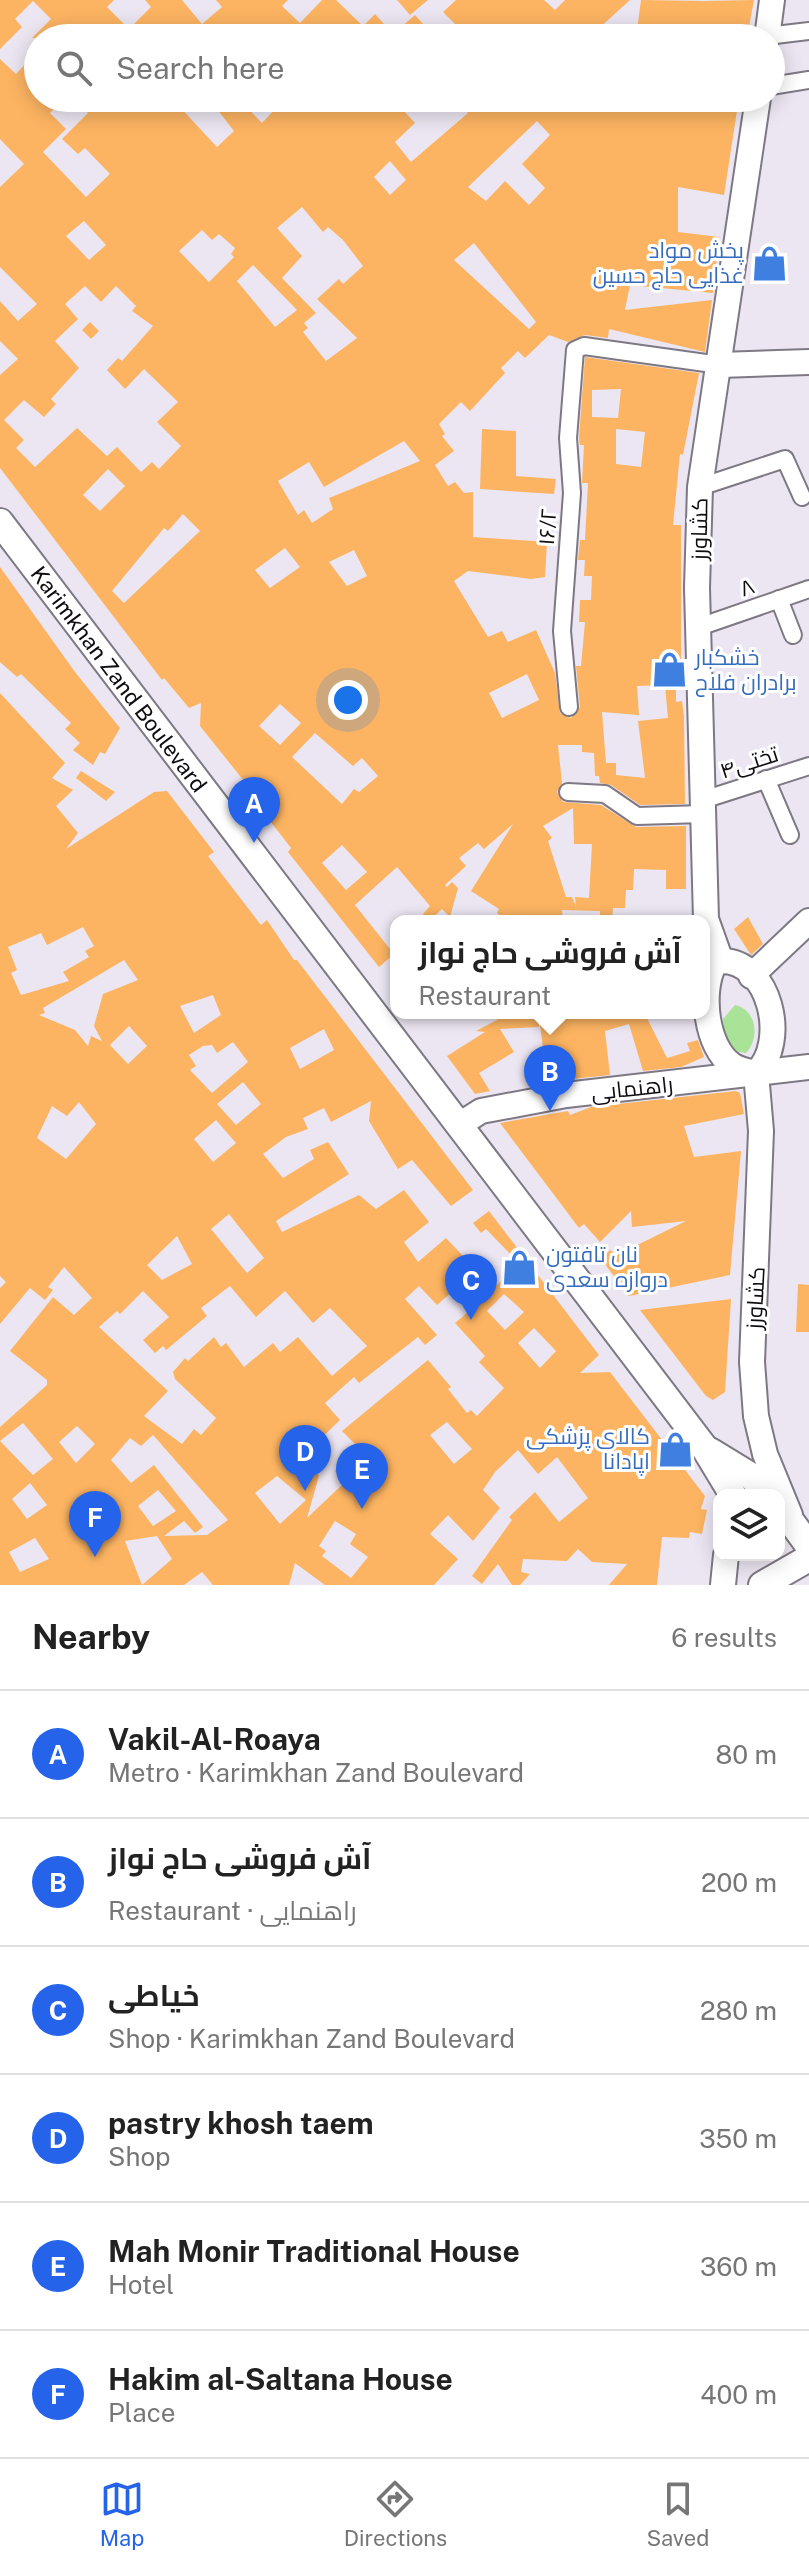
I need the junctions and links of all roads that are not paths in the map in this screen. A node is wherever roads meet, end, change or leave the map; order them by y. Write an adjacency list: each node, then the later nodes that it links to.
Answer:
1 (772, 0): 2 (street)
2 (769, 24)
3 (809, 31): 4 (street)
4 (785, 34)
5 (809, 80): 6 (street)
6 (785, 84)
7 (756, 112): 8 (street, کشاورز)
8 (720, 365): 9 (street); 10 (street, کشاورز); 17 (street, ۱۶/۲)
9 (807, 367)
10 (700, 487): 11 (street); 15 (street, کشاورز)
11 (802, 497)
12 (0, 522): 32 (main road, Karimkhan Zand Boulevard)
13 (809, 589): 14 (street, ۸)
14 (779, 599): 15 (street, ۸); 16 (street)
15 (699, 627): 21 (street, کشاورز)
16 (793, 635)
17 (569, 707)
18 (809, 766): 19 (street, تختی۴)
19 (766, 779): 21 (street, تختی۴); 22 (street)
20 (568, 792): 21 (street, تختی۴)
21 (703, 807): 23 (street, کشاورز)
22 (790, 835)
23 (706, 915)
24 (809, 921): 27 (street)
25 (710, 930): 26 (street, کشاورز)
26 (721, 961): 27 (street); 28 (street)
27 (751, 976): 31 (street)
28 (710, 978)
29 (710, 1019): 31 (street)
30 (809, 1067): 31 (street, راهنمایی)
31 (756, 1073): 32 (street, راهنمایی); 36 (street, کشاورز)
32 (459, 1125): 33 (main road, Karimkhan Zand Boulevard)
33 (704, 1447): 34 (main road, Karimkhan Zand Boulevard); 35 (main road, Karimkhan Zand Boulevard)
34 (728, 1489)
35 (763, 1489)
36 (777, 1489)
37 (785, 1511): 38 (main road)
38 (809, 1546)
39 (809, 1558): 41 (main road)
40 (725, 1561): 42 (street)
41 (776, 1575)
42 (723, 1585)

